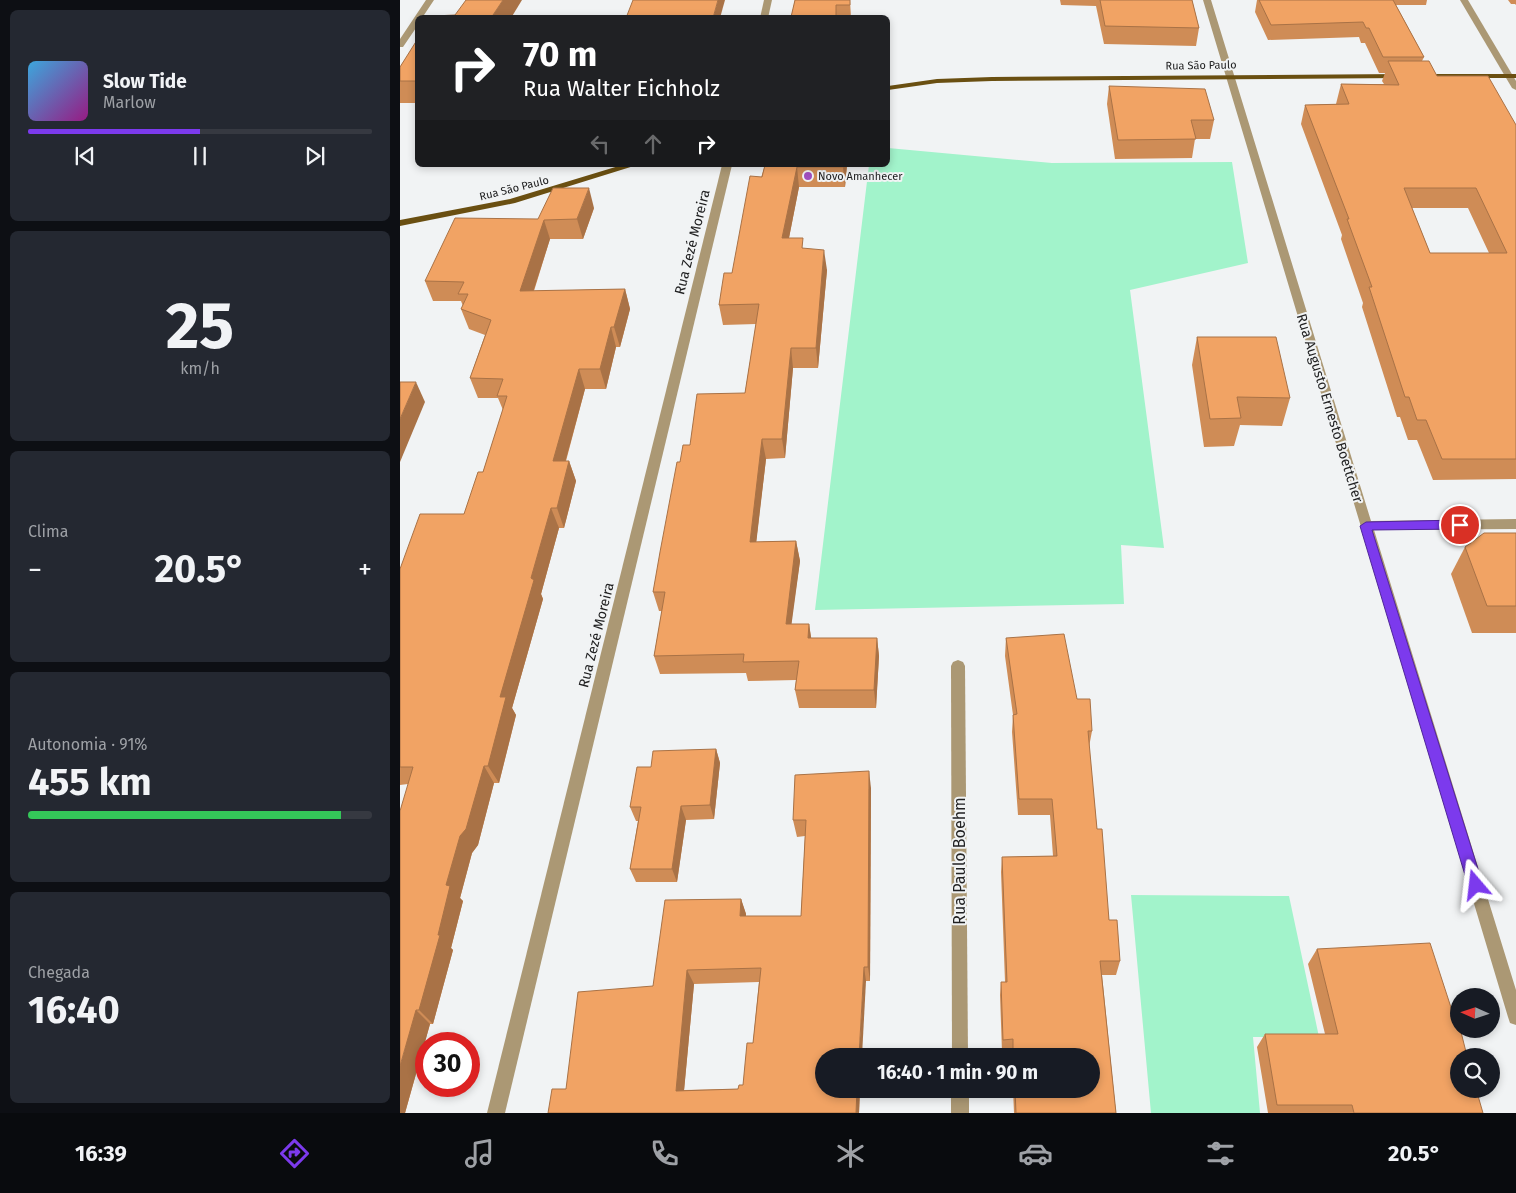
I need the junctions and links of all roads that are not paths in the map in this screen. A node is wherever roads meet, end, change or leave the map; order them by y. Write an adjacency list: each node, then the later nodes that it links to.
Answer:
1 (430, 0): 5 (street)
2 (768, 0): 6 (street)
3 (1207, 0): 9 (street, Rua Augusto Ernesto Boettcher)
4 (1464, 0): 10 (street)
5 (420, 15)
6 (765, 15)
7 (415, 22): 8 (street)
8 (400, 45)
9 (1228, 76): 10 (main road, Rua São Paulo); 11 (main road, Rua São Paulo); 17 (street, Rua Augusto Ernesto Boettcher)
10 (1512, 76): 12 (street)
11 (890, 88)
12 (1516, 88)
13 (625, 167): 15 (main road, Rua São Paulo)
14 (727, 167): 22 (street, Rua Zezé Moreira)
15 (400, 223)
16 (1516, 524): 17 (street)
17 (1366, 526): 19 (street, Rua Augusto Ernesto Boettcher)
18 (958, 666): 20 (street, Rua Paulo Boehm)
19 (1516, 1017)
20 (960, 1048)
21 (960, 1098): 23 (street)
22 (496, 1113)
23 (960, 1113)

